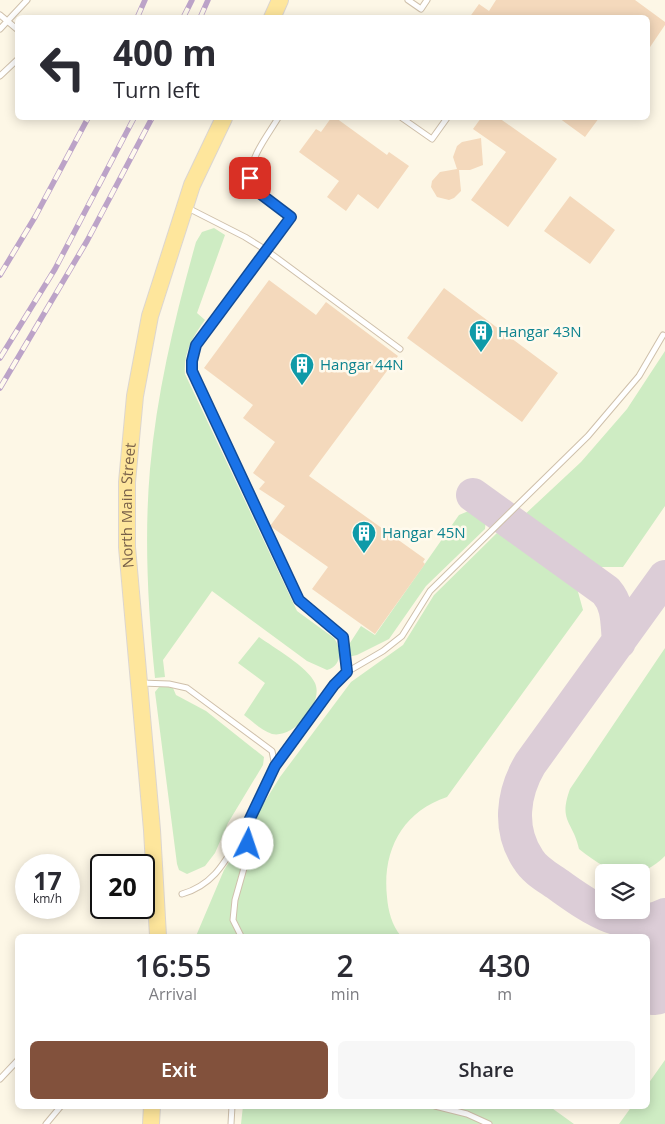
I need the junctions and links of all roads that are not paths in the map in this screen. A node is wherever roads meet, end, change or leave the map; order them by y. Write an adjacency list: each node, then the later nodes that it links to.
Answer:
1 (27, 0): 7 (lane)
2 (280, 0): 6 (main road)
3 (408, 0): 4 (lane)
4 (427, 0)
5 (0, 15): 7 (lane)
6 (273, 15)
7 (7, 20): 8 (lane); 9 (lane)
8 (15, 27)
9 (0, 29)
10 (15, 62): 11 (lane)
11 (0, 76)
12 (223, 120): 16 (main road, North Main Street)
13 (277, 120): 17 (lane)
14 (405, 120): 15 (lane)
15 (446, 120)
16 (184, 206): 17 (lane); 21 (main road, North Main Street)
17 (266, 250): 19 (lane); 20 (lane)
18 (663, 335): 20 (lane)
19 (400, 349)
20 (347, 672): 22 (lane)
21 (138, 683): 22 (lane); 25 (main road, North Main Street)
22 (275, 766): 23 (lane)
23 (246, 827): 24 (lane); 26 (lane)
24 (182, 894)
25 (158, 934)
26 (239, 934)
27 (15, 1063): 28 (lane)
28 (0, 1079)
29 (58, 1109): 33 (lane)
30 (152, 1109): 34 (main road)
31 (232, 1109): 35 (lane)
32 (447, 1109): 36 (lane)
33 (46, 1124)
34 (151, 1124)
35 (231, 1124)
36 (488, 1124)

